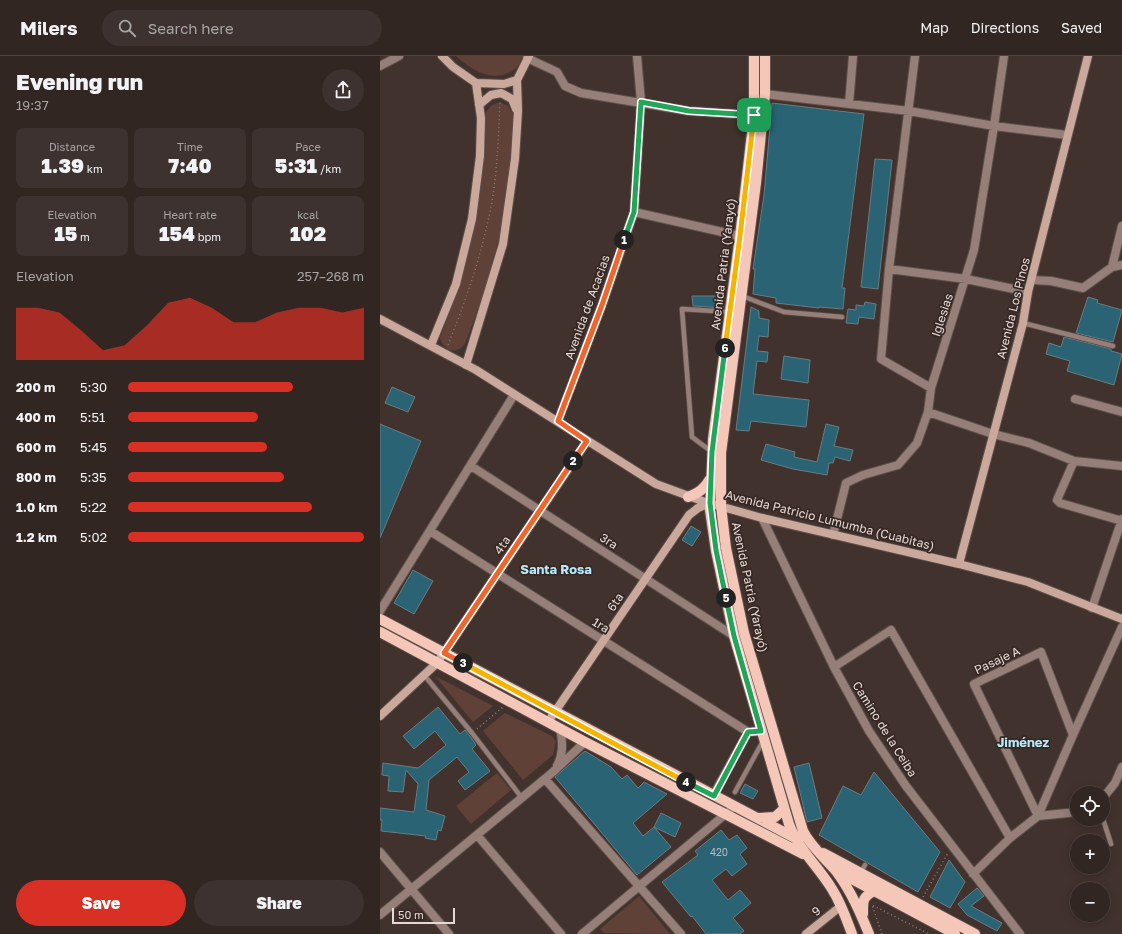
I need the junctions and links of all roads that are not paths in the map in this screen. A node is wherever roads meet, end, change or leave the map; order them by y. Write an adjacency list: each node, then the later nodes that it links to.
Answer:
1 (399, 56): 11 (street)
2 (442, 56): 13 (street)
3 (636, 56): 15 (street, Avenida de Acacias)
4 (754, 56): 20 (main road, Avenida Patria (Yarayó))
5 (765, 56): 14 (main road, Avenida Patria (Yarayó))
6 (853, 56): 16 (street)
7 (915, 56): 19 (street)
8 (1004, 56): 21 (street, Iglesias)
9 (1088, 56): 22 (street, Avenida Los Pinos)
10 (528, 57): 12 (street); 15 (street)
11 (380, 66)
12 (517, 80): 13 (street); 18 (street)
13 (476, 83): 17 (street)
14 (765, 94): 16 (street); 23 (main road, Avenida Patria (Yarayó))
15 (641, 102): 20 (street); 24 (street, Avenida de Acacias)
16 (849, 104): 19 (street)
17 (479, 105): 18 (street); 38 (street)
18 (518, 111): 40 (street)
19 (909, 111): 21 (street); 29 (street)
20 (754, 115): 23 (main road, Avenida Patria (Yarayó))
21 (994, 126): 22 (street); 30 (street, Iglesias)
22 (1067, 135): 31 (street, Avenida Los Pinos)
23 (751, 182): 26 (main road, Avenida Patria (Yarayó)); 33 (main road, Avenida Patria (Yarayó))
24 (634, 212): 26 (street); 46 (street, Avenida de Acacias)
25 (1122, 226): 28 (street)
26 (740, 236): 33 (main road, Avenida Patria (Yarayó))
27 (1122, 265): 28 (street)
28 (1112, 267): 31 (street)
29 (889, 269): 30 (street); 41 (street)
30 (966, 279): 32 (street); 41 (street, Iglesias)
31 (1032, 280): 32 (street, Avenida Los Pinos)
32 (1028, 292): 37 (street, Avenida Los Pinos)
33 (737, 294): 34 (main road, Avenida Patria (Yarayó)); 35 (lane); 49 (main road, Avenida Patria (Yarayó))
34 (730, 312): 49 (main road, Avenida Patria (Yarayó)); 49 (lane)
35 (842, 317)
36 (380, 319): 38 (street, Avenida Patricio Lumumba (Cuabitas))
37 (1023, 323): 39 (lane); 47 (street, Avenida Los Pinos)
38 (430, 345): 40 (street, Avenida Patricio Lumumba (Cuabitas))
39 (1113, 346)
40 (466, 365): 42 (street, Avenida Patricio Lumumba (Cuabitas))
41 (931, 388): 44 (street, Iglesias)
42 (514, 395): 46 (street, Avenida Patricio Lumumba (Cuabitas)); 51 (street)
43 (1075, 399): 45 (street)
44 (928, 412): 47 (street); 61 (street, Iglesias)
45 (1122, 412)
46 (558, 421): 48 (street, Avenida Patricio Lumumba (Cuabitas))
47 (993, 434): 50 (street); 62 (street, Avenida Los Pinos)
48 (587, 441): 54 (street, Avenida Patricio Lumumba (Cuabitas)); 57 (street, 4ta)
49 (717, 452): 53 (main road, Avenida Patria (Yarayó)); 56 (main road, Avenida Patria (Yarayó))
50 (1074, 461): 52 (street); 59 (street)
51 (470, 466): 57 (street, 3ra); 60 (street)
52 (1122, 466)
53 (712, 475): 54 (main road); 55 (main road, Avenida Patria (Yarayó))
54 (688, 497): 55 (street, Avenida Patricio Lumumba (Cuabitas))
55 (710, 503): 56 (street, Avenida Patricio Lumumba (Cuabitas)); 64 (street, 6ta); 71 (main road, Avenida Patria (Yarayó))
56 (721, 506): 58 (street, Avenida Patricio Lumumba (Cuabitas)); 103 (main road, Avenida Patria (Yarayó))
57 (540, 510): 63 (street, 4ta); 64 (street, 3ra)
58 (762, 518): 61 (street, Avenida Patricio Lumumba (Cuabitas)); 75 (street, Camino de la Ceiba)
59 (1122, 520): 65 (street)
60 (430, 530): 63 (street, 1ra); 66 (street)
61 (833, 535): 62 (street, Avenida Patricio Lumumba (Cuabitas))
62 (959, 564): 65 (street, Avenida Patricio Lumumba (Cuabitas))
63 (498, 573): 72 (street, 1ra); 73 (street, 4ta)
64 (646, 579): 71 (street, 3ra); 72 (street, 6ta)
65 (1092, 608): 68 (street, Avenida Patricio Lumumba (Cuabitas))
66 (380, 611)
67 (380, 619): 73 (main road)
68 (1122, 619)
69 (1122, 627): 83 (street)
70 (380, 632): 74 (main road)
71 (734, 636): 82 (main road, Avenida Patria (Yarayó))
72 (603, 641): 77 (street, 6ta); 81 (street, 1ra)
73 (444, 653): 74 (street, 4ta); 77 (main road)
74 (437, 663): 76 (street); 79 (main road)
75 (834, 667): 101 (street); 107 (street, Camino de la Ceiba)
76 (424, 675): 78 (street); 91 (lane)
77 (554, 712): 79 (street, 6ta); 90 (main road)
78 (380, 716)
79 (548, 722): 80 (main road)
80 (560, 728): 84 (main road); 86 (street)
81 (748, 732): 82 (street); 90 (street)
82 (763, 735): 89 (lane); 93 (main road, Avenida Patria (Yarayó))
83 (1073, 735): 96 (street); 96 (street, Pasaje A)
84 (585, 742): 86 (street); 95 (main road)
85 (1122, 767): 88 (street)
86 (553, 772): 87 (street)
87 (545, 779): 91 (street); 108 (street)
88 (1110, 789)
89 (735, 792)
90 (714, 796): 92 (main road)
91 (522, 798): 99 (street)
92 (734, 806): 95 (street); 97 (main road)
93 (784, 809): 97 (main road); 100 (main road, Avenida Patria (Yarayó))
94 (1070, 813): 96 (street)
95 (726, 814): 105 (main road); 108 (street)
96 (1038, 816): 101 (street)
97 (755, 818): 100 (main road)
98 (1105, 826): 102 (lane)
99 (477, 835): 109 (street); 116 (street)
100 (794, 838): 103 (main road); 105 (main road)
101 (1010, 838): 107 (street)
102 (1111, 844)
103 (817, 850): 106 (main road, Avenida Patria (Yarayó)); 122 (main road)
104 (380, 852): 109 (street)
105 (808, 857): 106 (main road); 111 (main road)
106 (835, 870): 110 (main road); 113 (main road)
107 (973, 874): 123 (street, Camino de la Ceiba)
108 (639, 886): 114 (street); 117 (street)
109 (411, 889): 112 (street); 115 (street)
110 (874, 891): 113 (main road); 121 (main road)
111 (841, 906): 118 (street, 9); 119 (main road)
112 (380, 915)
113 (863, 918): 120 (main road)
114 (587, 933)
115 (449, 934)
116 (561, 934)
117 (681, 934)
118 (806, 934)
119 (852, 934)
120 (869, 934)
121 (955, 934)
122 (975, 934)
123 (1020, 934)

